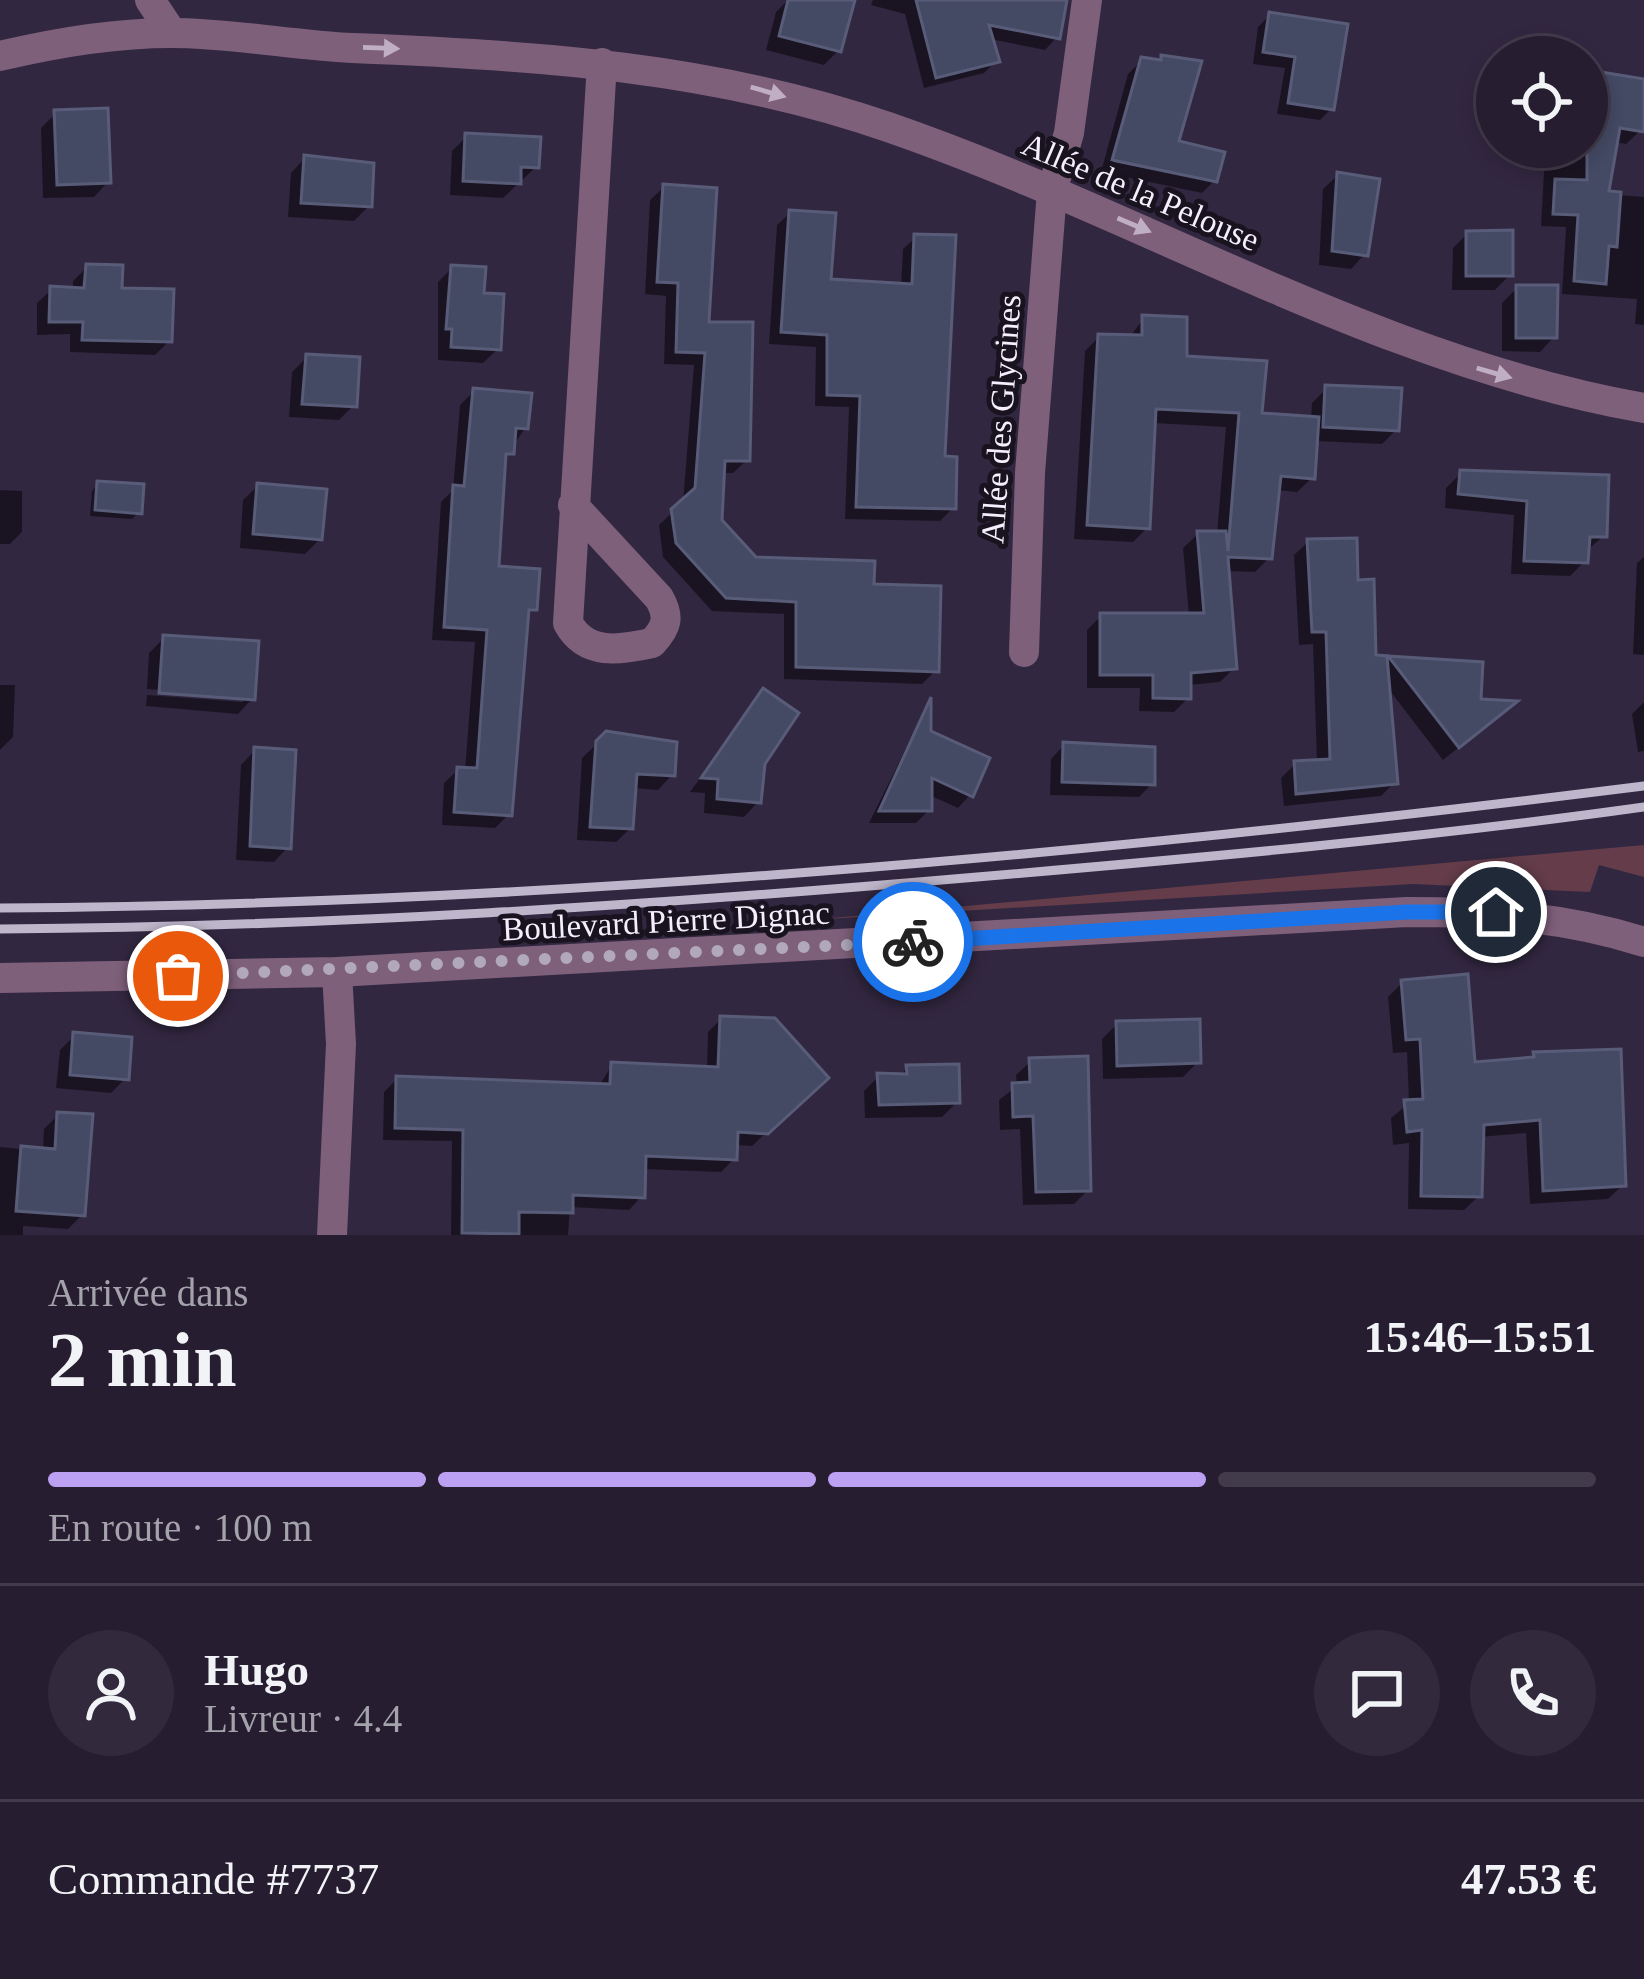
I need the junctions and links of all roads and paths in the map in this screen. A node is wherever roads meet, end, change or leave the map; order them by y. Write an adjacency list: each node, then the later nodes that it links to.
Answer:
1 (150, 0): 3 (street)
2 (1087, 0): 6 (street, Allée des Glycines)
3 (172, 33): 4 (street, Allée de la Pelouse); 5 (street, Allée de la Pelouse, one-way to 5)
4 (0, 56)
5 (602, 63): 6 (street, Allée de la Pelouse, one-way to 6); 8 (street)
6 (1052, 191): 7 (street, Allée de la Pelouse, one-way to 7); 9 (street, Allée des Glycines)
7 (1644, 408)
8 (573, 505): 8 (street)
9 (1024, 652)
10 (1644, 942): 11 (street, Boulevard Pierre Dignac)
11 (337, 972): 12 (street, Boulevard Pierre Dignac); 13 (street)
12 (0, 978)
13 (332, 1235)

